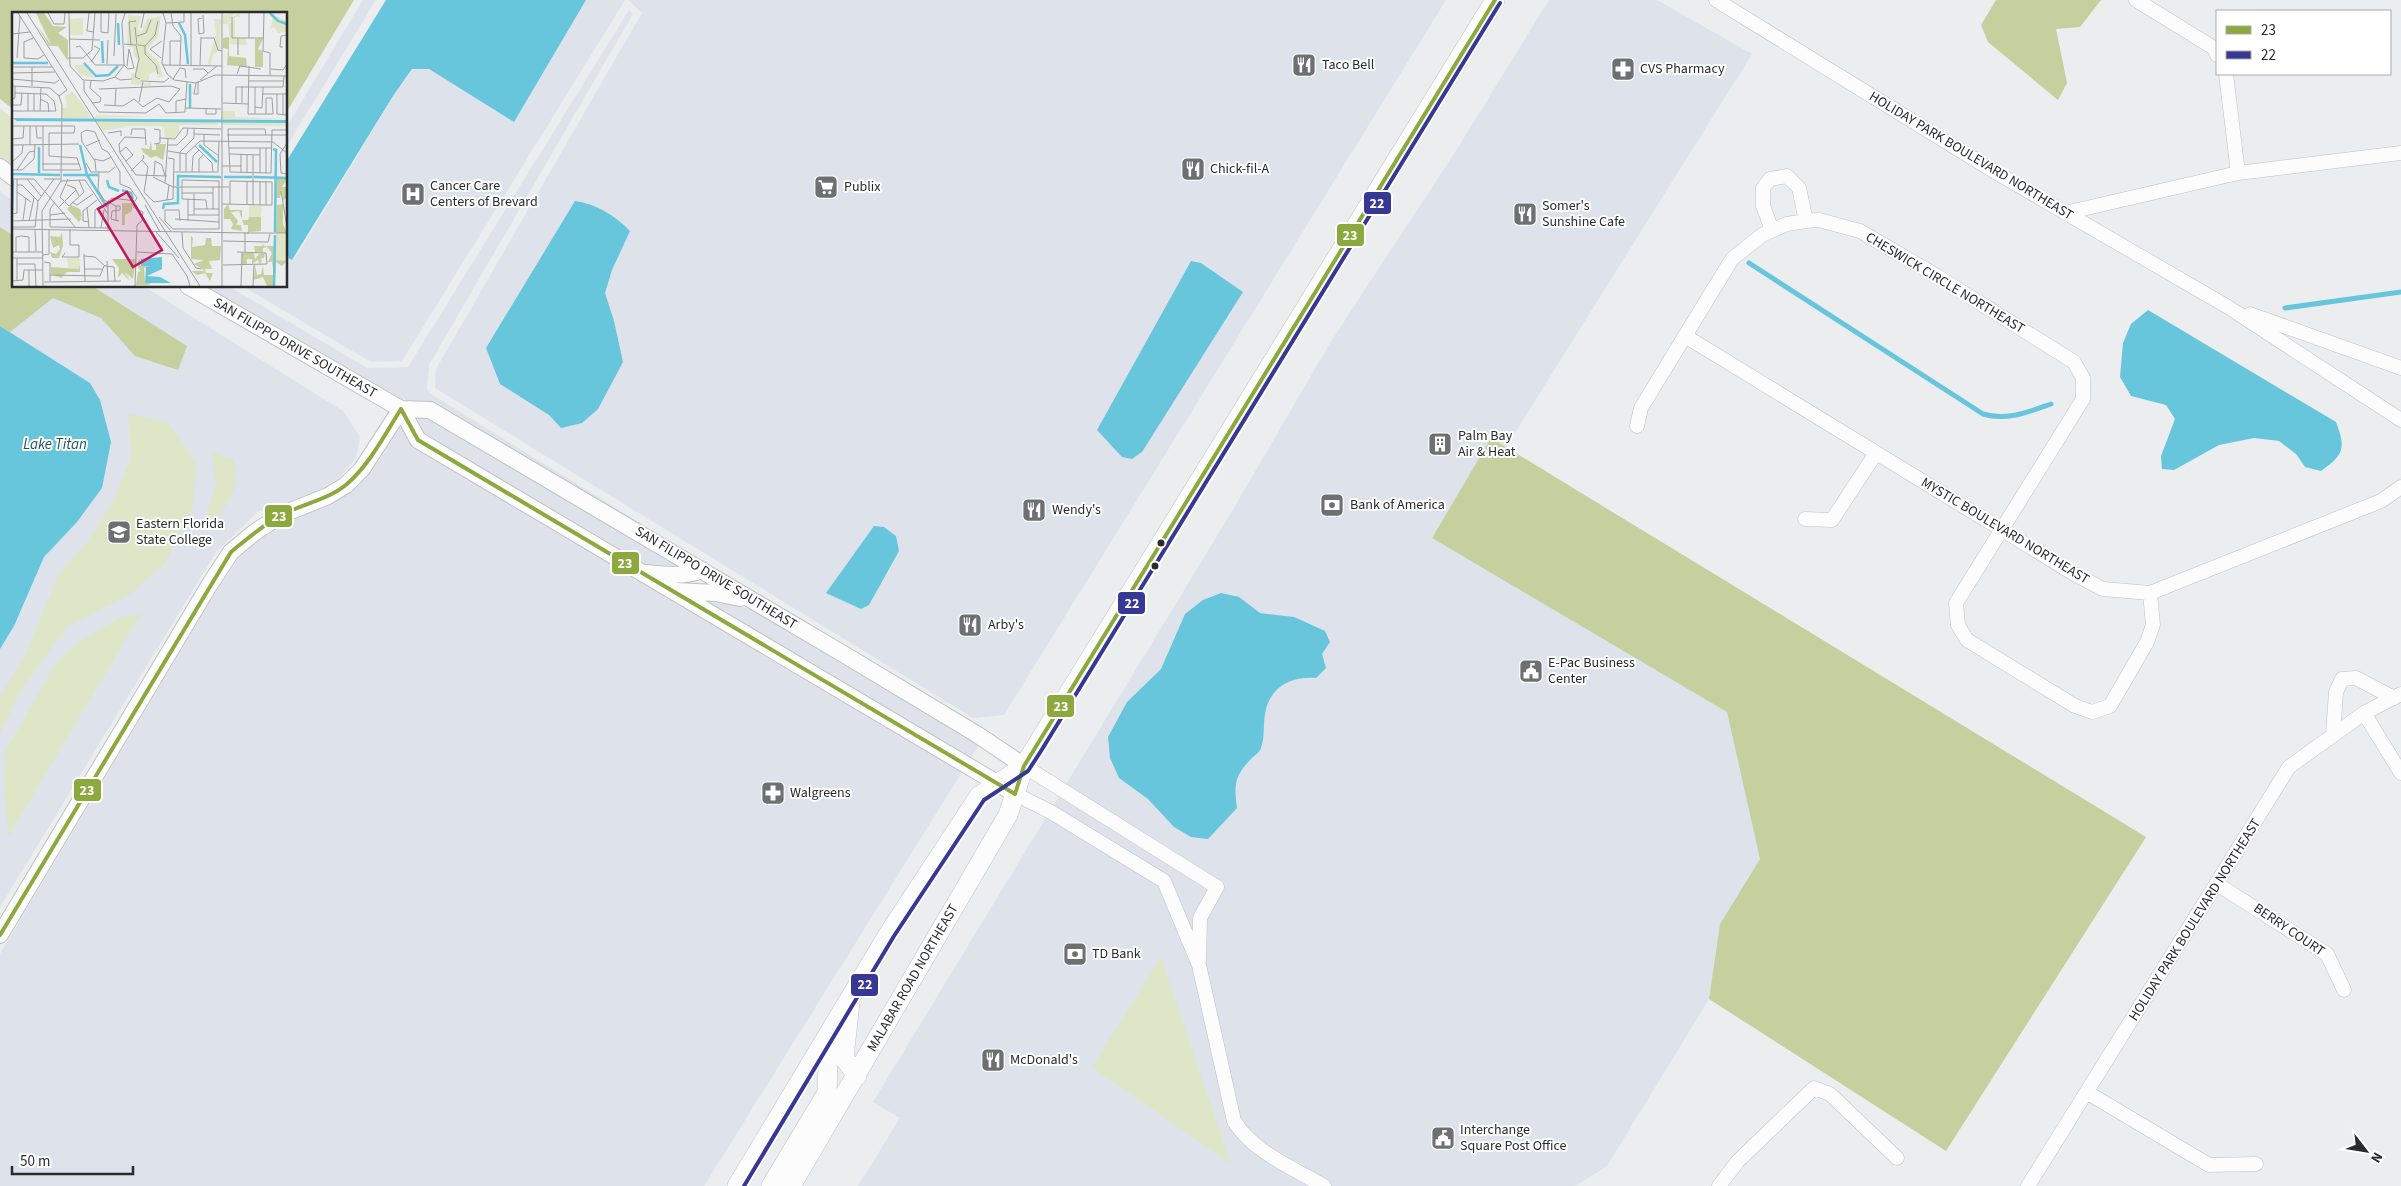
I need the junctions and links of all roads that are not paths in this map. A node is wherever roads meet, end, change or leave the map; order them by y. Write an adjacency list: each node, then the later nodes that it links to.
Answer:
1 (1494, 0): 32 (main road)
2 (1716, 0): 10 (street, HOLIDAY PARK BOULEVARD NORTHEAST)
3 (2136, 0): 4 (street)
4 (2216, 53)
5 (2226, 75): 8 (street)
6 (2401, 153): 8 (street)
7 (0, 167): 9 (street)
8 (2238, 173): 10 (street)
9 (12, 176)
10 (2065, 213): 14 (street, HOLIDAY PARK BOULEVARD NORTHEAST)
11 (1806, 221): 12 (street, CHESWICK CIRCLE NORTHEAST); 12 (street); 23 (street, CHESWICK CIRCLE NORTHEAST)
12 (1772, 230): 15 (street, CHESWICK CIRCLE NORTHEAST)
13 (191, 288): 17 (street, SAN FILIPPO DRIVE SOUTHEAST)
14 (2228, 307): 16 (street, HOLIDAY PARK BOULEVARD NORTHEAST); 18 (street, HOLIDAY PARK BOULEVARD NORTHEAST)
15 (1685, 336): 19 (street, CHESWICK CIRCLE NORTHEAST); 20 (street, MYSTIC BOULEVARD NORTHEAST)
16 (2401, 368)
17 (401, 409): 24 (street, SAN FILIPPO DRIVE SOUTHEAST); 25 (street); 37 (street)
18 (2401, 420)
19 (1637, 426)
20 (1876, 453): 22 (street); 23 (street, MYSTIC BOULEVARD NORTHEAST)
21 (2401, 487): 27 (street, MYSTIC BOULEVARD NORTHEAST)
22 (1805, 519)
23 (2001, 529): 27 (street, MYSTIC BOULEVARD NORTHEAST); 27 (street, CHESWICK CIRCLE NORTHEAST)
24 (702, 570): 25 (street); 28 (street, SAN FILIPPO DRIVE SOUTHEAST)
25 (642, 573): 26 (street)
26 (674, 591): 28 (street); 34 (street)
27 (2150, 593)
28 (754, 601): 32 (street, SAN FILIPPO DRIVE SOUTHEAST)
29 (2397, 696): 30 (street, HOLIDAY PARK BOULEVARD NORTHEAST); 31 (street)
30 (2364, 713): 31 (street, HOLIDAY PARK BOULEVARD NORTHEAST); 33 (street)
31 (2333, 735): 36 (street, HOLIDAY PARK BOULEVARD NORTHEAST)
32 (1024, 766): 34 (main road); 35 (main road, MALABAR ROAD NORTHEAST); 38 (street)
33 (2401, 773)
34 (997, 782): 35 (street); 40 (main road)
35 (1015, 794): 38 (street); 42 (main road, MALABAR ROAD NORTHEAST)
36 (2217, 884): 39 (street, BERRY COURT); 43 (street, HOLIDAY PARK BOULEVARD NORTHEAST)
37 (0, 936)
38 (1199, 966): 49 (street)
39 (2344, 990)
40 (851, 996): 41 (main road); 42 (main road)
41 (829, 1032): 46 (main road); 47 (main road)
42 (857, 1076): 48 (main road, MALABAR ROAD NORTHEAST)
43 (2088, 1093): 45 (street); 51 (street, HOLIDAY PARK BOULEVARD NORTHEAST)
44 (1898, 1158): 50 (street)
45 (2256, 1164)
46 (737, 1186)
47 (771, 1186)
48 (791, 1186)
49 (1324, 1186)
50 (1719, 1186)
51 (2028, 1186)

